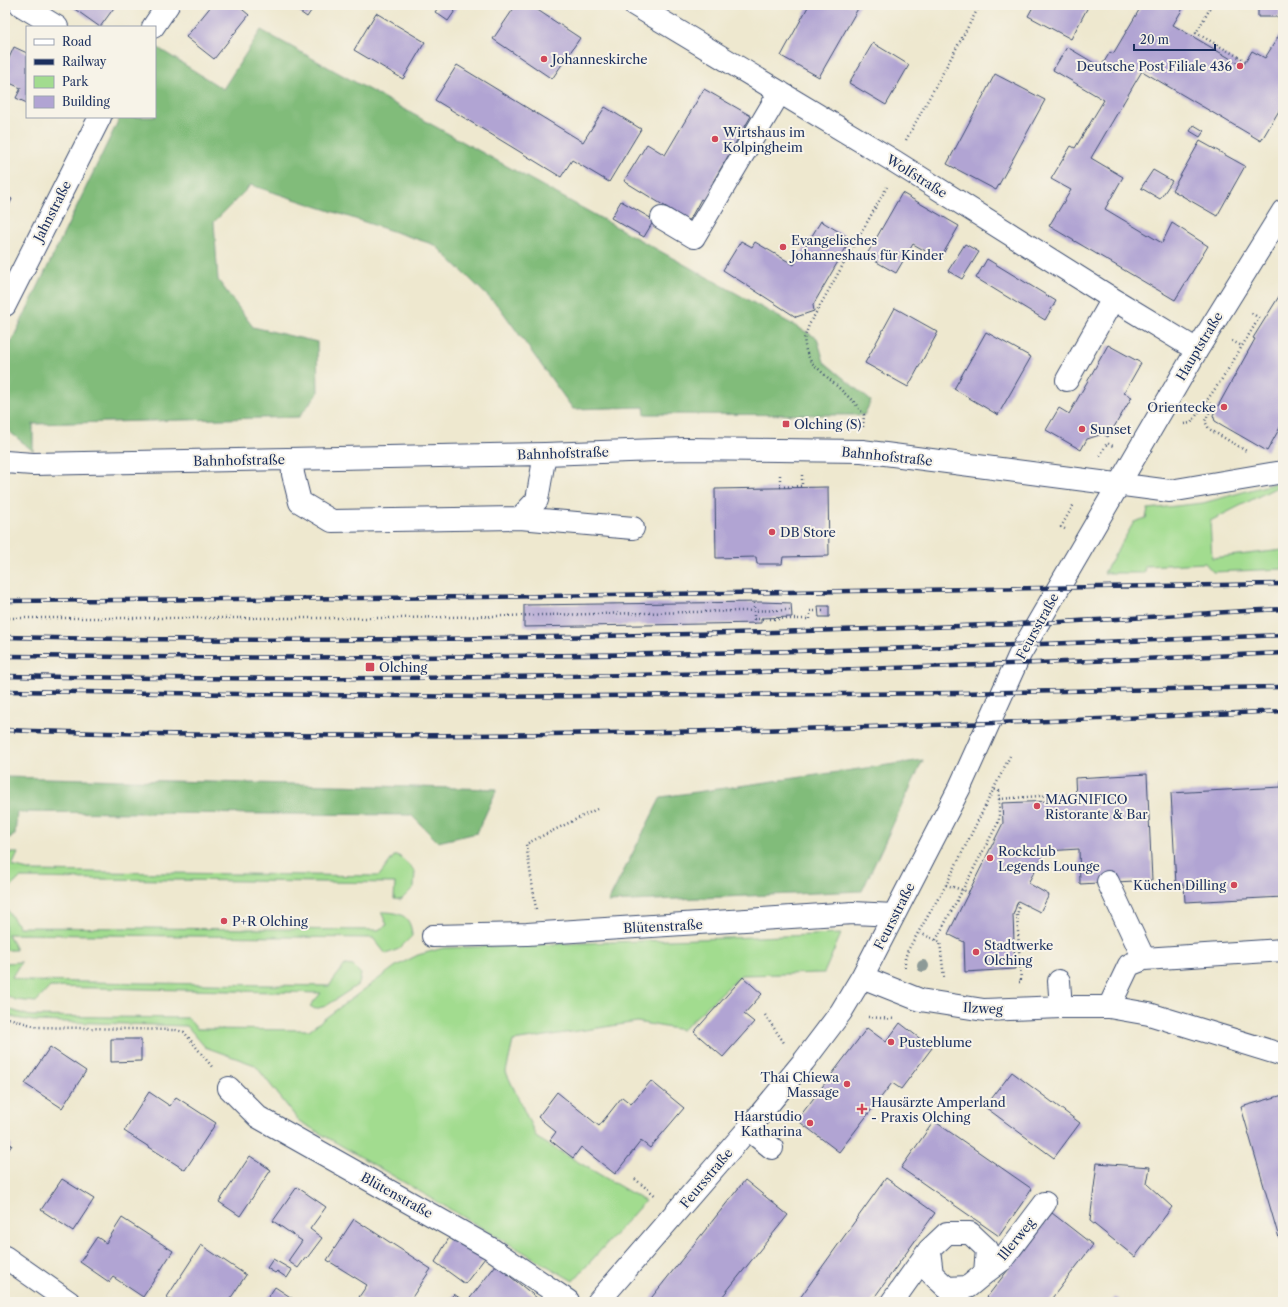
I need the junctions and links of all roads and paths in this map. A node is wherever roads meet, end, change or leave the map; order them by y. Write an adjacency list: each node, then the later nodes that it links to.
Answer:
1 (21, 5): 6 (street)
2 (168, 5): 7 (street)
3 (636, 5): 9 (street, Wolfstraße)
4 (980, 5): 11 (path)
5 (1212, 5): 8 (path)
6 (55, 26)
7 (154, 26)
8 (1246, 61)
9 (780, 92): 11 (street, Wolfstraße); 13 (street)
10 (99, 118): 15 (street, Jahnstraße)
11 (894, 161): 14 (street, Wolfstraße); 23 (path)
12 (1283, 211): 19 (street, Hauptstraße)
13 (662, 218)
14 (1113, 299): 19 (street, Wolfstraße); 20 (street)
15 (5, 305)
16 (1251, 313): 18 (path)
17 (1234, 342): 18 (path)
18 (1242, 346): 21 (path)
19 (1197, 350): 30 (street, Hauptstraße)
20 (1067, 380)
21 (1206, 402): 22 (path); 27 (path)
22 (1191, 423)
23 (862, 451): 24 (street, Bahnhofstraße); 30 (street, Bahnhofstraße)
24 (545, 454): 25 (street, Bahnhofstraße); 31 (street)
25 (292, 459): 26 (street, Bahnhofstraße); 31 (street)
26 (5, 462)
27 (1280, 466): 30 (street, Bahnhofstraße)
28 (780, 480): 29 (path)
29 (802, 482)
30 (1119, 484): 49 (street, Feursstraße)
31 (520, 518): 32 (street)
32 (633, 528)
33 (754, 602): 35 (path)
34 (791, 610): 35 (path)
35 (754, 611): 37 (path); 38 (path)
36 (824, 611): 38 (path)
37 (5, 618)
38 (754, 620): 39 (path)
39 (754, 625)
40 (1010, 756): 41 (path)
41 (993, 789): 43 (path); 46 (path)
42 (1068, 794): 43 (path)
43 (999, 799): 53 (path)
44 (597, 809): 51 (path)
45 (1115, 882): 55 (street)
46 (946, 885): 47 (path, bridge); 50 (path)
47 (969, 892)
48 (1016, 905): 59 (path)
49 (894, 916): 51 (street, Blütenstraße); 57 (street, Feursstraße)
50 (920, 933): 53 (path); 56 (path)
51 (528, 934): 52 (street, Blütenstraße)
52 (433, 936)
53 (936, 940): 60 (path)
54 (1283, 950): 55 (street)
55 (1144, 959): 62 (street)
56 (908, 973)
57 (862, 977): 61 (street, Ilzweg); 66 (street, Feursstraße)
58 (1059, 981): 61 (street)
59 (1014, 982)
60 (944, 985)
61 (1061, 1007): 62 (street, Ilzweg)
62 (1109, 1007): 65 (street, Ilzweg)
63 (765, 1015): 66 (path)
64 (5, 1017): 67 (path)
65 (1283, 1056)
66 (804, 1061): 68 (street, Feursstraße)
67 (229, 1088): 74 (street, Blütenstraße)
68 (748, 1129): 69 (street); 76 (street, Feursstraße)
69 (772, 1148)
70 (1045, 1203): 73 (street, Illerweg)
71 (929, 1250): 73 (street, Illerweg); 73 (street, Illerweg); 77 (street, Illerweg)
72 (5, 1257): 75 (street)
73 (985, 1272)
74 (568, 1301)
75 (69, 1302)
76 (598, 1302)
77 (892, 1302)

